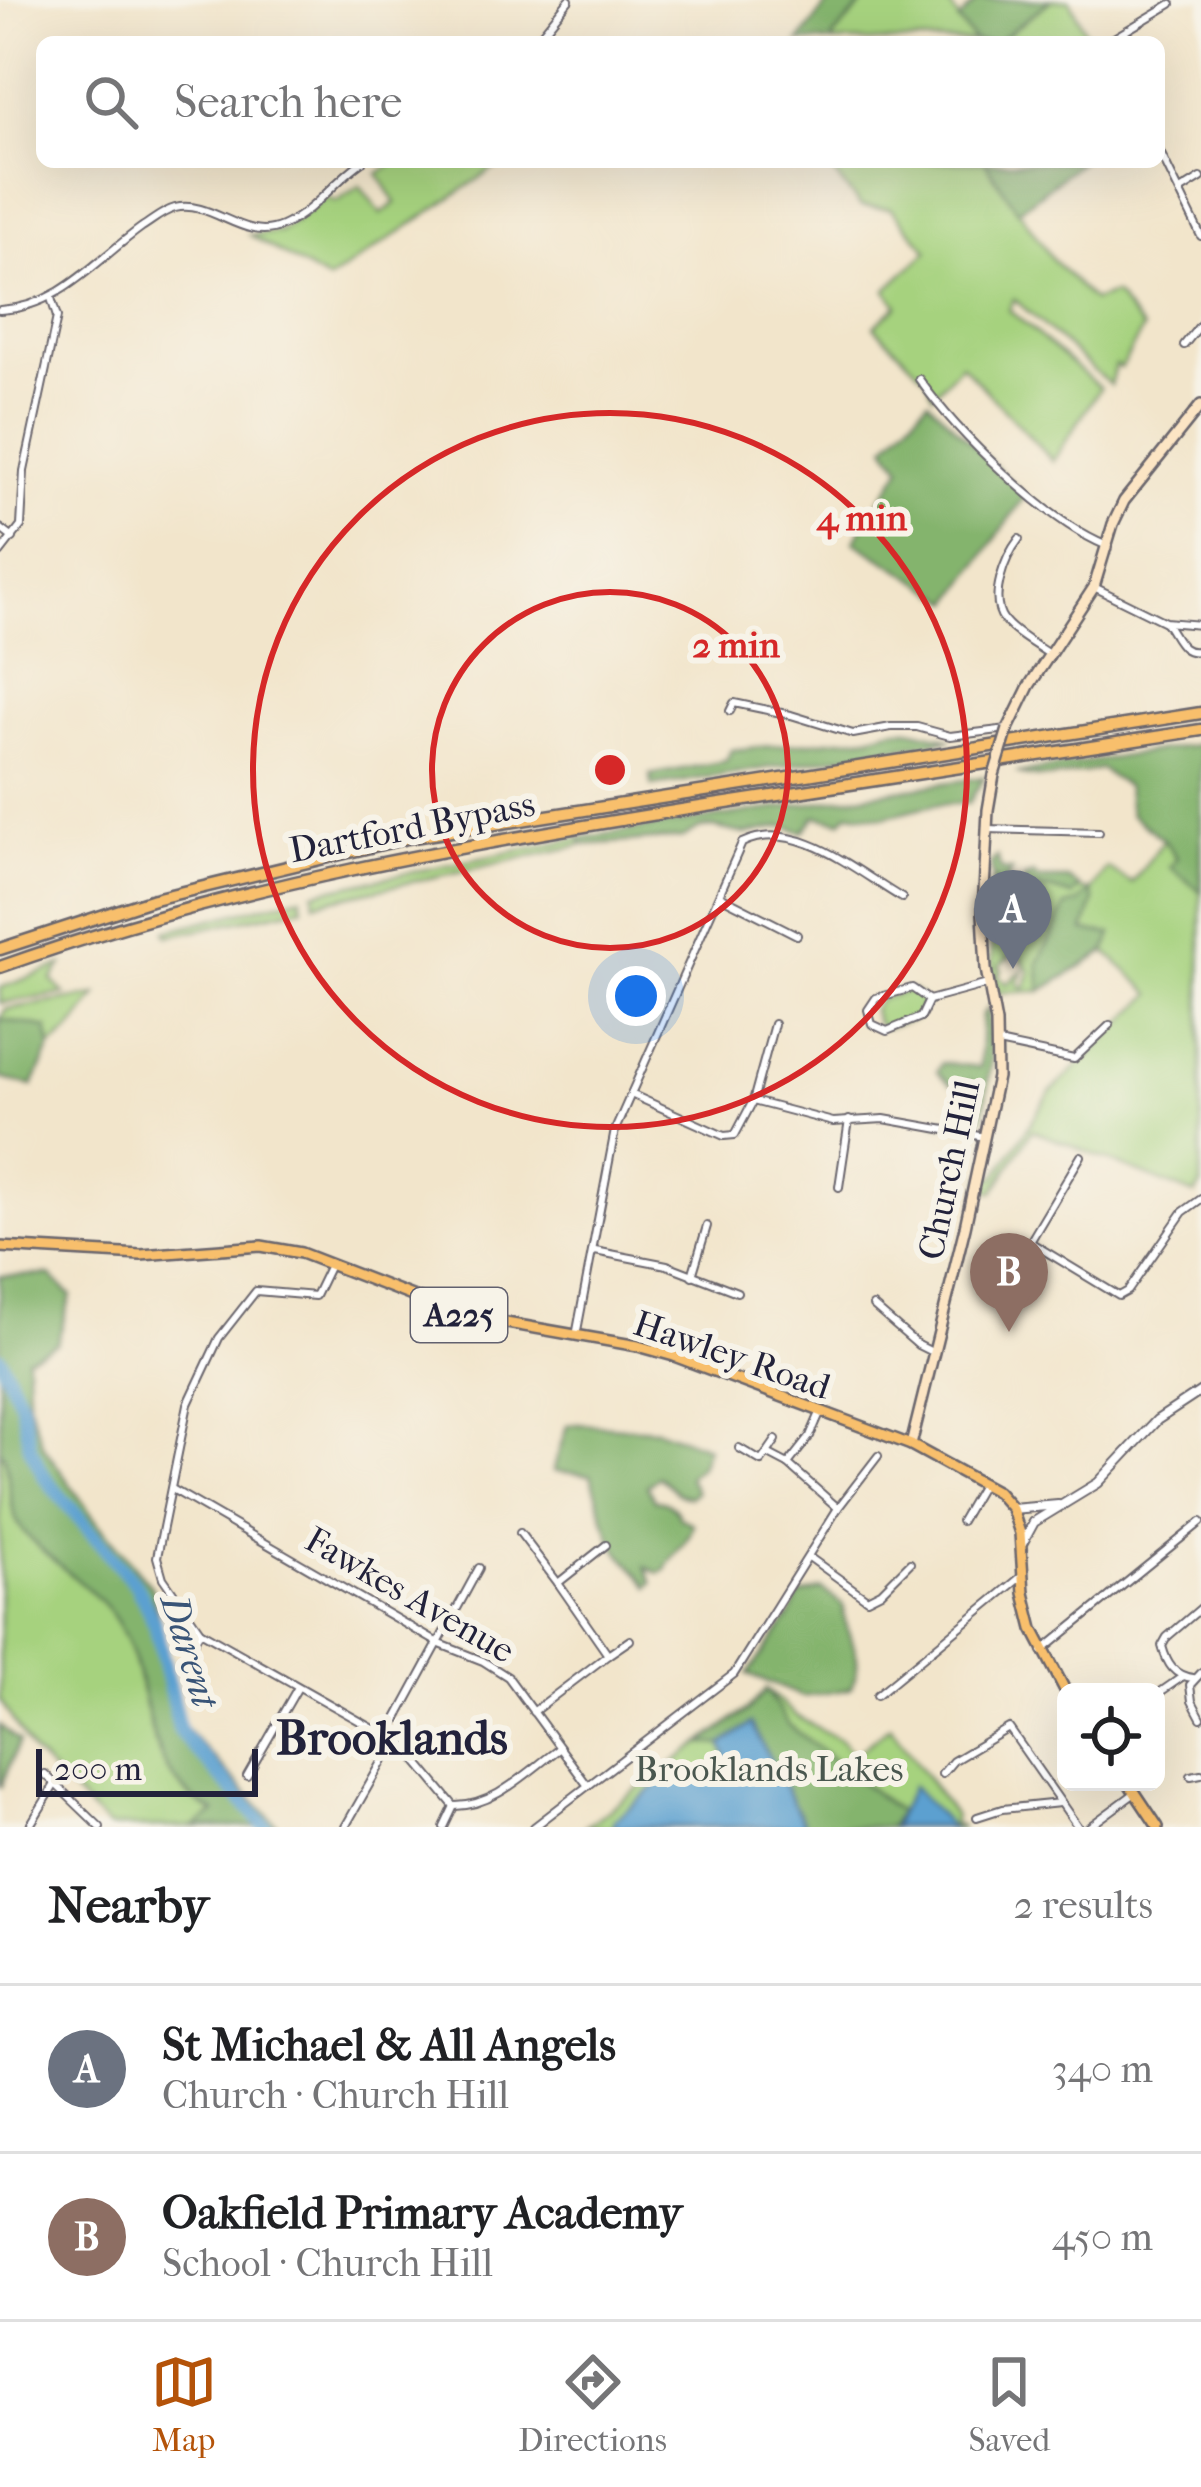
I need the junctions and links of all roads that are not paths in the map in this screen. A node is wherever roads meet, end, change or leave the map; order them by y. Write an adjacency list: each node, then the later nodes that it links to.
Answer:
1 (569, 0): 3 (street)
2 (1171, 4): 4 (street)
3 (540, 36)
4 (1117, 36)
5 (1165, 162): 8 (street)
6 (355, 168): 10 (street)
7 (1201, 178): 8 (street)
8 (1180, 191): 9 (street)
9 (1201, 236)
10 (52, 298): 11 (street); 17 (street)
11 (0, 310)
12 (1201, 324): 13 (street)
13 (1184, 345)
14 (919, 380): 19 (street)
15 (1201, 405): 19 (main road, Church Hill)
16 (0, 528): 17 (street)
17 (13, 538): 20 (street)
18 (1019, 539): 25 (street)
19 (1105, 545): 21 (main road, Church Hill)
20 (0, 553)
21 (1094, 587): 22 (street); 25 (main road, Church Hill)
22 (1166, 622): 23 (street); 24 (street)
23 (1201, 625)
24 (1201, 650)
25 (1050, 655): 28 (main road, Church Hill)
26 (730, 711): 28 (street)
27 (1201, 712): 35 (highway, Dartford Bypass)
28 (1008, 729): 30 (main road, Church Hill, bridge)
29 (1201, 730): 36 (highway, Dartford Bypass)
30 (987, 830): 31 (street); 37 (main road, Church Hill)
31 (1099, 832)
32 (720, 896): 33 (street); 34 (street); 42 (street)
33 (902, 898)
34 (797, 935)
35 (0, 949)
36 (0, 967)
37 (988, 984): 38 (street); 41 (main road, Church Hill)
38 (928, 1000): 38 (street)
39 (774, 1024): 43 (street)
40 (1110, 1025): 41 (street)
41 (998, 1043): 45 (main road, Church Hill)
42 (632, 1095): 43 (street); 51 (street)
43 (753, 1101): 44 (street)
44 (849, 1120): 45 (street); 47 (street)
45 (985, 1137): 57 (main road, Church Hill)
46 (1081, 1156): 48 (street)
47 (839, 1187)
48 (1201, 1199)
49 (707, 1226): 53 (street)
50 (0, 1247): 52 (main road, Hawley Road / A225)
51 (595, 1251): 53 (street); 56 (street)
52 (330, 1265): 56 (main road, Hawley Road / A225); 67 (street)
53 (692, 1276): 54 (street)
54 (736, 1292)
55 (873, 1306): 57 (street)
56 (576, 1336): 59 (main road, Hawley Road / A225)
57 (935, 1354): 61 (main road, Church Hill)
58 (1201, 1390): 68 (street)
59 (820, 1413): 61 (main road, Hawley Road / A225); 65 (street)
60 (776, 1441): 63 (street)
61 (911, 1445): 66 (main road, Hawley Road / A225)
62 (740, 1448): 63 (street)
63 (767, 1453): 65 (street)
64 (878, 1456): 69 (street)
65 (788, 1464): 69 (street)
66 (983, 1483): 70 (main road, Hawley Road / A225); 71 (street)
67 (172, 1490): 82 (street); 84 (street, Fawkes Avenue)
68 (1064, 1504): 70 (street); 75 (street)
69 (838, 1508): 76 (street)
70 (1014, 1514): 75 (main road)
71 (961, 1521)
72 (1201, 1522): 85 (street)
73 (520, 1533): 80 (street)
74 (606, 1545): 80 (street)
75 (1022, 1545): 79 (main road)
76 (809, 1557): 77 (street); 104 (street)
77 (910, 1563)
78 (479, 1568): 84 (street)
79 (1024, 1574): 85 (main road); 93 (street)
80 (558, 1583): 86 (street)
81 (1201, 1608): 89 (street)
82 (200, 1631): 87 (street); 91 (street)
83 (630, 1640): 86 (street)
84 (440, 1644): 94 (street, Fawkes Avenue); 96 (street)
85 (1042, 1652): 90 (main road)
86 (608, 1655): 94 (street)
87 (184, 1659)
88 (1197, 1675): 89 (street); 95 (street)
89 (1182, 1676): 92 (street)
90 (1061, 1683)
91 (298, 1687): 96 (street); 101 (street)
92 (1165, 1688)
93 (877, 1695)
94 (532, 1712): 97 (street, Fawkes Avenue)
95 (1201, 1718)
96 (390, 1739): 107 (street); 111 (street)
97 (559, 1749): 104 (street, Fawkes Avenue); 107 (street)
98 (45, 1774): 103 (street)
99 (942, 1774): 106 (street)
100 (1201, 1774): 102 (street)
101 (247, 1776)
102 (1191, 1776)
103 (55, 1784): 109 (street); 110 (street)
104 (588, 1786): 113 (street)
105 (1135, 1793): 115 (street); 116 (main road)
106 (1060, 1804): 108 (street); 114 (street)
107 (454, 1806): 112 (street)
108 (977, 1817)
109 (29, 1827)
110 (100, 1827)
111 (345, 1827)
112 (444, 1827)
113 (534, 1827)
114 (1078, 1827)
115 (1089, 1827)
116 (1158, 1827)

